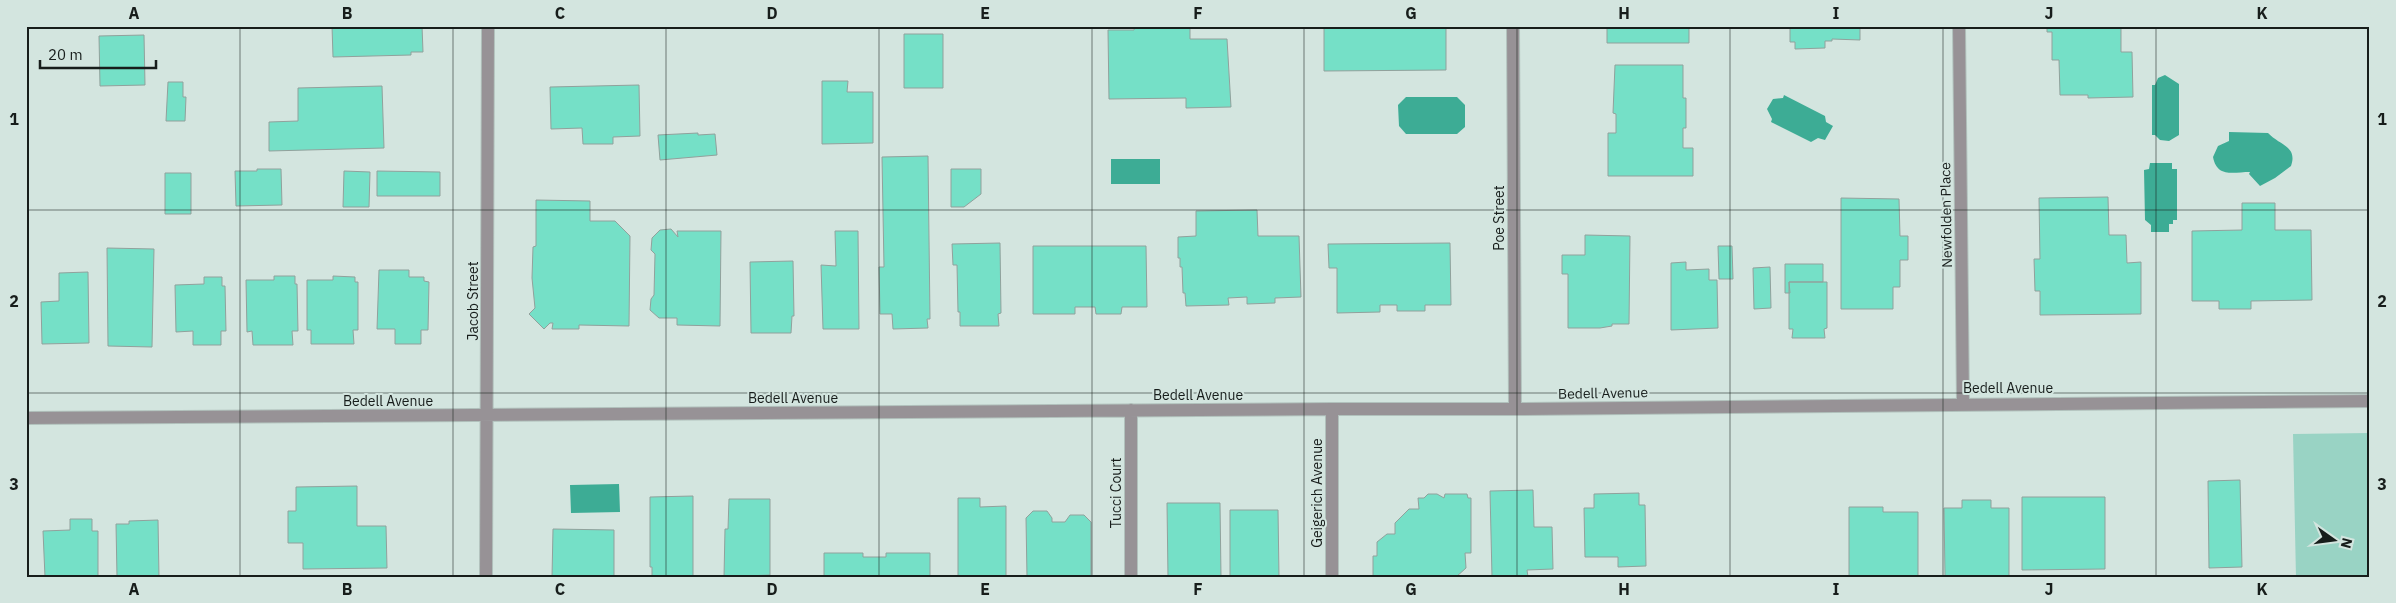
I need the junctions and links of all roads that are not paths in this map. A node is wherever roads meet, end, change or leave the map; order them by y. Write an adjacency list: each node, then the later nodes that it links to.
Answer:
1 (488, 26): 9 (street, Jacob Street)
2 (1513, 26): 8 (street, Poe Street)
3 (1959, 26): 5 (street, Newfolden Place)
4 (2370, 401): 5 (street, Bedell Avenue)
5 (1963, 404): 8 (street, Bedell Avenue)
6 (1332, 409): 7 (street, Bedell Avenue); 8 (street, Bedell Avenue); 13 (street, Geigerich Avenue)
7 (1131, 410): 9 (street, Bedell Avenue); 12 (street, Tucci Court)
8 (1515, 410)
9 (487, 416): 10 (street, Bedell Avenue); 11 (street, Jacob Street)
10 (26, 418)
11 (486, 577)
12 (1130, 577)
13 (1332, 577)

